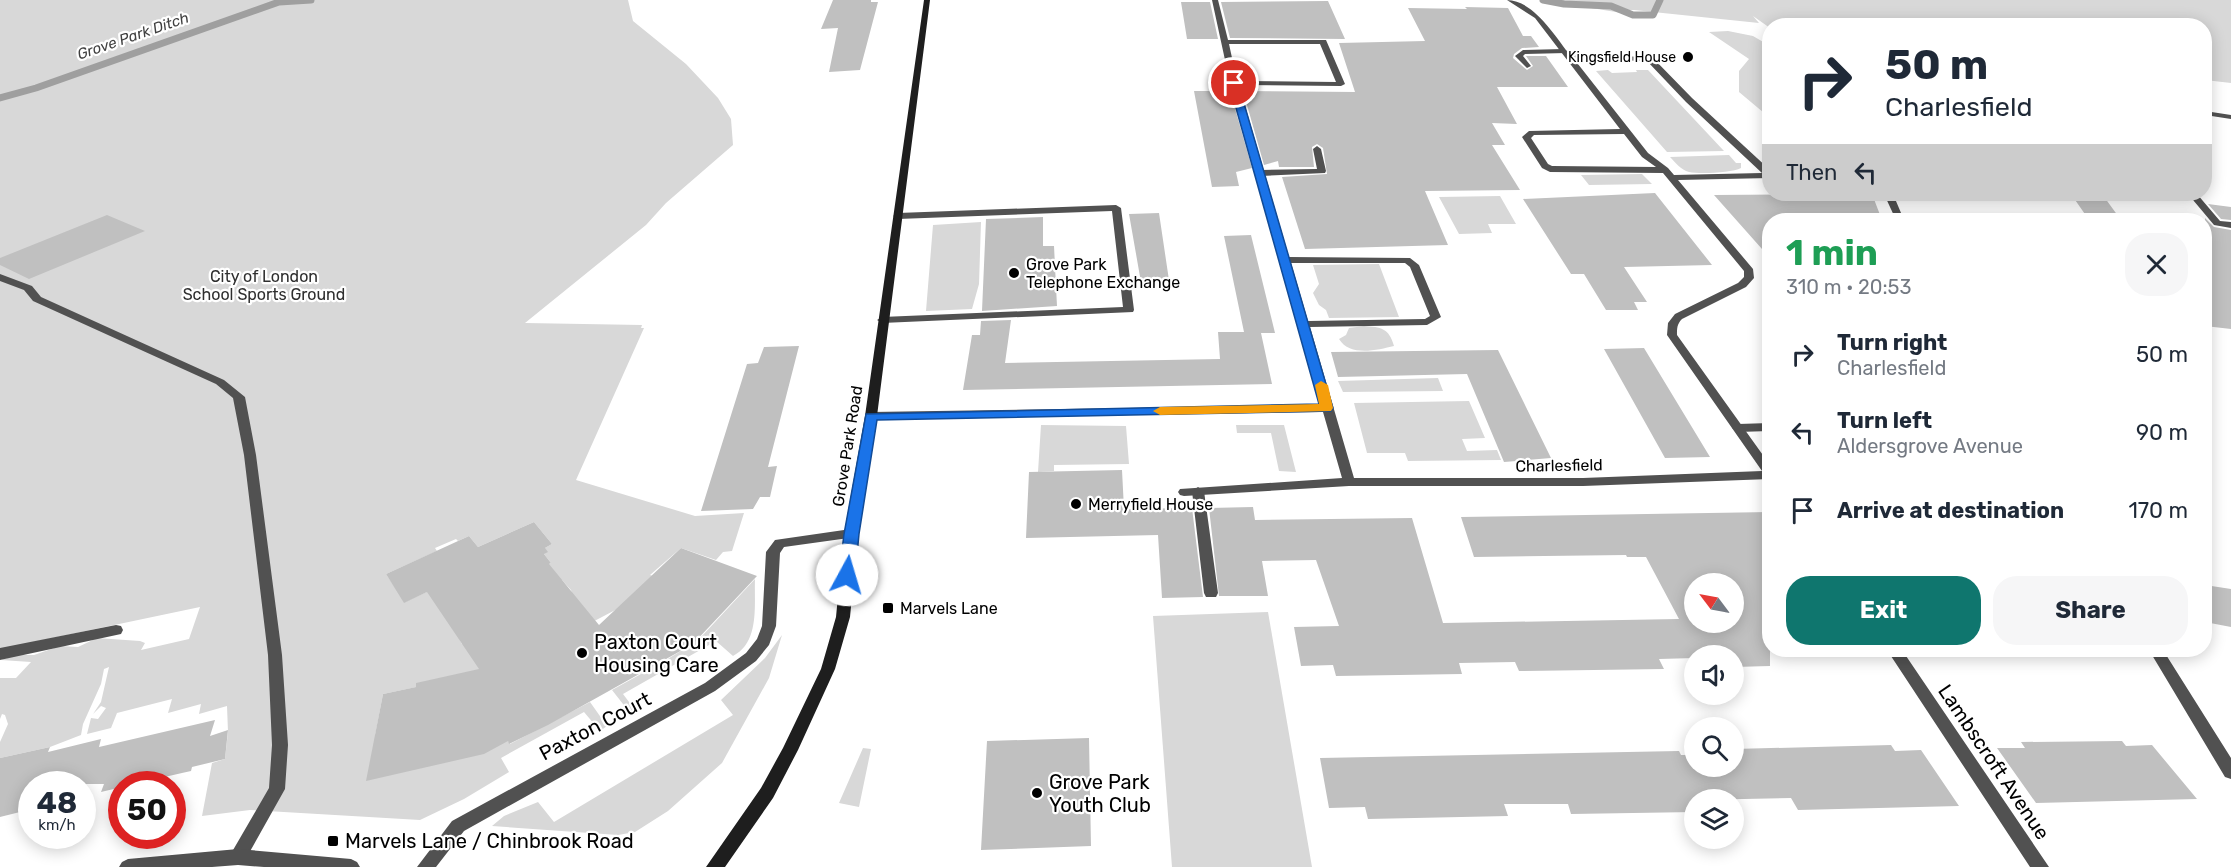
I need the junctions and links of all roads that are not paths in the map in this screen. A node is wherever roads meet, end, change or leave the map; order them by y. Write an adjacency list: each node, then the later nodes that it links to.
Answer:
1 (927, 0): 18 (main road, Grove Park Road)
2 (1215, 0): 4 (street)
3 (1510, 0): 5 (street)
4 (1226, 42): 7 (street); 7 (street)
5 (1566, 54): 6 (street); 10 (street); 12 (street)
6 (1527, 66)
7 (1234, 83): 13 (street)
8 (2212, 114): 9 (street)
9 (2231, 117)
10 (1627, 131): 14 (street); 14 (street)
11 (1317, 149): 13 (street)
12 (1762, 168)
13 (1261, 173): 21 (street)
14 (1668, 174): 15 (street); 28 (street)
15 (1762, 175)
16 (2199, 201): 17 (street)
17 (2209, 213)
18 (898, 216): 23 (main road, Grove Park Road); 23 (street)
19 (2212, 217): 20 (street)
20 (2231, 225)
21 (1285, 260): 24 (street); 24 (street)
22 (0, 277): 41 (street)
23 (882, 320): 26 (main road, Grove Park Road)
24 (1304, 324): 25 (street)
25 (1327, 408): 26 (street); 31 (street)
26 (871, 416): 34 (main road, Grove Park Road)
27 (1762, 427): 28 (street)
28 (1738, 428): 29 (street)
29 (1762, 463)
30 (1762, 475): 31 (street, Charlesfield)
31 (1348, 482): 32 (street, Charlesfield)
32 (1198, 491): 33 (street, Charlesfield); 35 (street)
33 (1184, 492)
34 (851, 534): 44 (street, Paxton Court); 45 (main road, Grove Park Road)
35 (1211, 593)
36 (116, 630): 37 (street)
37 (0, 654)
38 (1899, 657): 46 (street, Lambscroft Avenue)
39 (2160, 657): 40 (street)
40 (2231, 772)
41 (238, 857): 42 (street); 43 (street)
42 (128, 867)
43 (351, 867)
44 (426, 867)
45 (715, 867)
46 (2040, 867)

